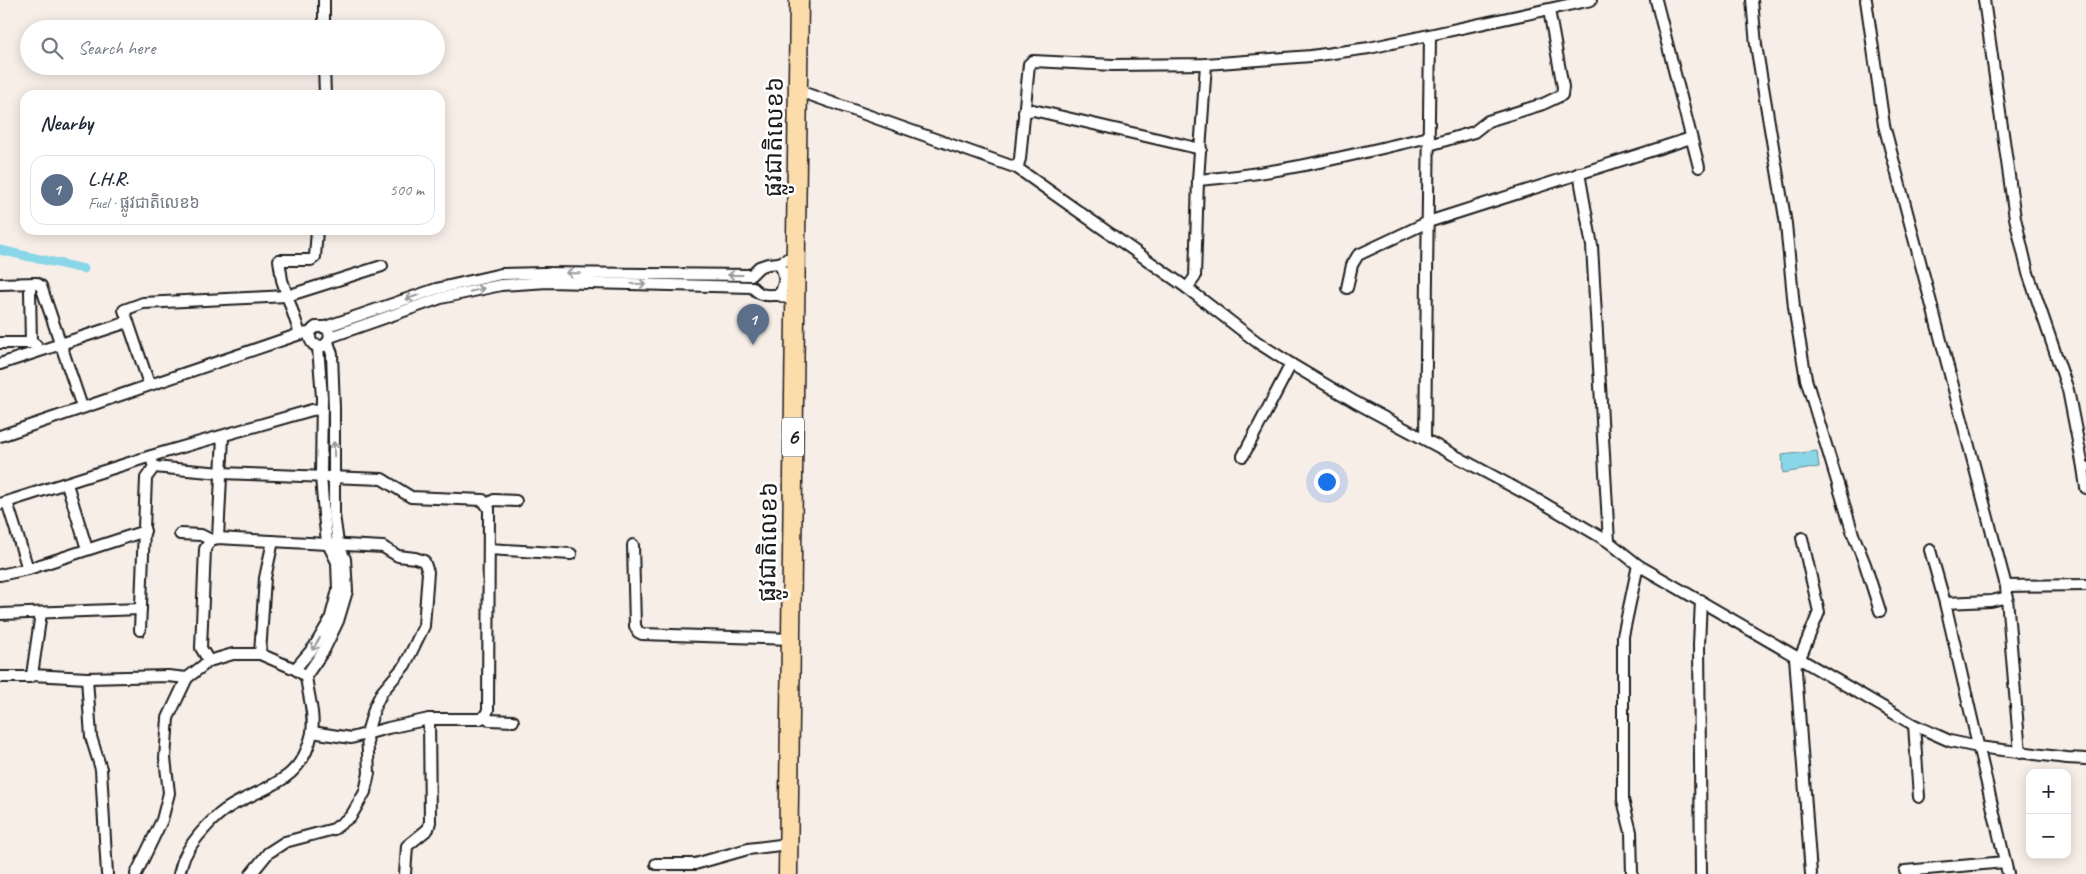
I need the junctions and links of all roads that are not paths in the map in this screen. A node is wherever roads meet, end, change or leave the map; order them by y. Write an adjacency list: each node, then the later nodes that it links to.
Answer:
1 (324, 0): 9 (street)
2 (799, 0): 14 (highway, ផ្លូវជាតិលេខ៦ / 6)
3 (1591, 0): 8 (street)
4 (1656, 0): 16 (street)
5 (1752, 0): 86 (street)
6 (1866, 0): 81 (street)
7 (1984, 0): 55 (street)
8 (1549, 10): 10 (street); 17 (street)
9 (324, 20)
10 (1430, 36): 11 (street); 17 (street)
11 (1206, 64): 15 (street); 18 (street)
12 (324, 75): 13 (street)
13 (324, 90)
14 (798, 91): 20 (street); 25 (highway, ផ្លូវជាតិលេខ៦ / 6)
15 (1024, 112): 18 (street); 20 (street)
16 (1691, 138): 19 (street); 21 (street)
17 (1429, 141): 22 (street); 23 (street)
18 (1202, 149): 22 (street)
19 (1699, 167)
20 (1017, 168): 31 (street)
21 (1579, 173): 23 (street); 70 (street)
22 (1198, 180): 31 (street)
23 (1428, 222): 32 (street); 51 (street)
24 (317, 235): 33 (street)
25 (796, 255): 26 (street); 34 (highway, ផ្លូវជាតិលេខ៦ / 6)
26 (779, 264): 28 (street, one-way to 28); 34 (street)
27 (382, 266): 33 (street)
28 (501, 280): 34 (street, one-way to 34); 36 (street, one-way to 36); 38 (street, one-way to 28)
29 (36, 283): 30 (street); 39 (street); 41 (street)
30 (0, 284)
31 (1187, 288): 45 (street)
32 (1346, 288)
33 (288, 296): 35 (street); 37 (street)
34 (787, 298): 90 (highway, ផ្លូវជាតិលេខ៦ / 6)
35 (128, 322): 41 (street); 46 (street)
36 (324, 327): 37 (street); 38 (street)
37 (305, 334): 42 (street); 46 (street)
38 (329, 339): 42 (street); 58 (street, one-way to 38)
39 (31, 342): 40 (street); 43 (street)
40 (0, 343)
41 (60, 344): 43 (street); 47 (street)
42 (318, 347): 48 (street)
43 (45, 350): 44 (street)
44 (0, 364)
45 (1291, 364): 51 (street); 53 (street)
46 (149, 384): 47 (street)
47 (82, 407): 49 (street)
48 (322, 409): 50 (street); 57 (street)
49 (0, 436)
50 (223, 436): 52 (street); 56 (street)
51 (1425, 439): 70 (street)
52 (151, 456): 54 (street); 59 (street)
53 (1243, 456)
54 (154, 467): 56 (street); 64 (street)
55 (2084, 467): 60 (street)
56 (221, 473): 57 (street); 67 (street)
57 (321, 476): 58 (street); 69 (street)
58 (334, 477): 63 (street); 71 (street)
59 (67, 484): 62 (street); 73 (street)
60 (2086, 488)
61 (516, 501): 63 (street)
62 (4, 503): 78 (street)
63 (487, 504): 74 (street)
64 (145, 530): 73 (street); 85 (street)
65 (180, 534): 67 (street)
66 (1802, 538): 92 (street)
67 (215, 539): 68 (street); 93 (street)
68 (274, 541): 69 (street); 91 (street)
69 (327, 542): 71 (street); 94 (street, one-way to 94)
70 (1608, 542): 77 (street)
71 (338, 544): 96 (street); 105 (street)
72 (632, 545): 90 (street)
73 (87, 549): 78 (street)
74 (489, 549): 76 (street); 100 (street)
75 (1930, 550): 84 (street)
76 (571, 554)
77 (1638, 565): 83 (street); 120 (street)
78 (28, 569): 79 (street)
79 (0, 576)
80 (2086, 585): 81 (street)
81 (2006, 586): 82 (street)
82 (2008, 597): 84 (street); 107 (street)
83 (1701, 600): 92 (street); 121 (street)
84 (1945, 603): 106 (street)
85 (141, 609): 87 (street); 89 (street)
86 (1880, 611)
87 (41, 613): 88 (street); 95 (street)
88 (0, 614)
89 (140, 630)
90 (791, 639): 110 (highway, ផ្លូវជាតិលេខ៦ / 6)
91 (260, 654): 93 (street); 94 (street)
92 (1797, 658): 103 (street); 122 (street)
93 (209, 661): 99 (street)
94 (295, 669): 96 (street)
95 (32, 675): 97 (street); 98 (street)
96 (306, 676): 104 (street)
97 (0, 677)
98 (87, 678): 99 (street); 114 (street)
99 (187, 678): 115 (street)
100 (486, 716): 101 (street); 102 (street)
101 (428, 719): 105 (street); 118 (street)
102 (513, 721)
103 (1914, 725): 106 (street); 109 (street)
104 (312, 732): 105 (street); 116 (street)
105 (367, 734): 117 (street)
106 (1978, 747): 107 (street); 111 (street)
107 (2020, 752): 108 (street)
108 (2086, 759)
109 (1919, 798)
110 (788, 844): 112 (street); 119 (highway, ផ្លូវជាតិលេខ៦ / 6)
111 (2006, 862): 113 (street); 123 (street)
112 (656, 864)
113 (1905, 871)
114 (107, 874)
115 (136, 874)
116 (180, 874)
117 (251, 874)
118 (405, 874)
119 (788, 874)
120 (1632, 874)
121 (1701, 874)
122 (1812, 874)
123 (2008, 874)

